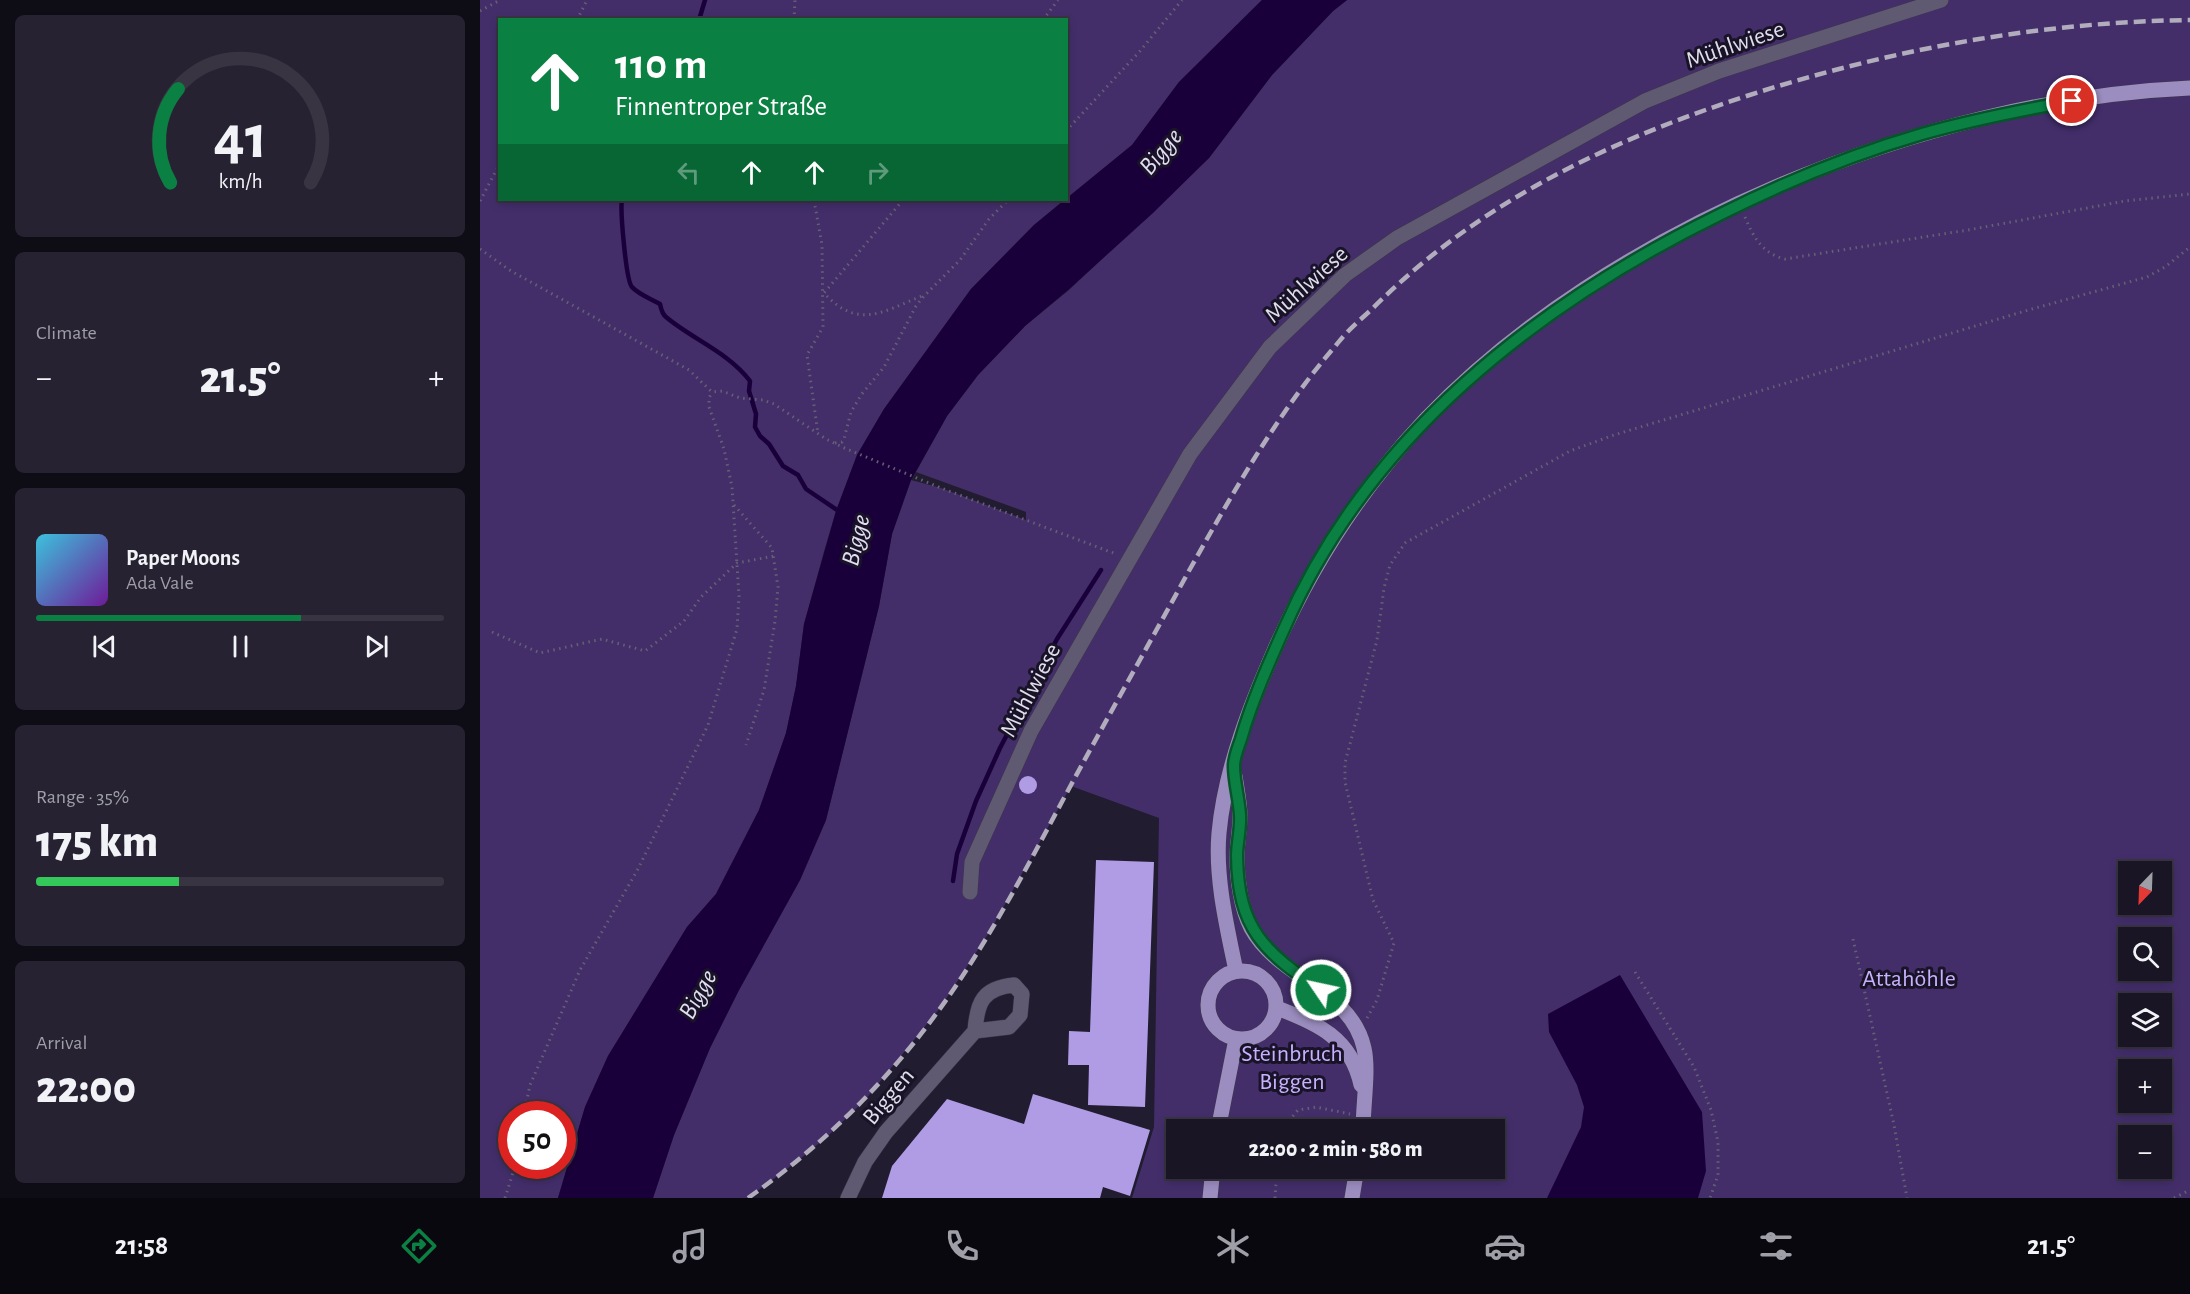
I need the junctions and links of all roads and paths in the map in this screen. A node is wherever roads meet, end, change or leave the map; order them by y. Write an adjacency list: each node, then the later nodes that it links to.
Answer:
1 (500, 0): 7 (path)
2 (587, 0): 8 (path)
3 (795, 0): 9 (path)
4 (1058, 0): 10 (path)
5 (1182, 0): 12 (path)
6 (1941, 0): 29 (street, Mühlwiese)
7 (480, 11)
8 (578, 18)
9 (795, 18)
10 (1044, 18)
11 (2190, 88): 19 (main road)
12 (1068, 129)
13 (498, 167): 15 (path)
14 (2190, 194): 19 (path)
15 (480, 201)
16 (814, 201): 22 (path)
17 (902, 201): 22 (path)
18 (1007, 201): 23 (path)
19 (1740, 204): 33 (main road)
20 (2190, 247): 39 (path)
21 (480, 249): 24 (path)
22 (824, 293): 23 (path); 25 (path)
23 (924, 296): 26 (path)
24 (712, 392): 25 (path); 27 (path)
25 (818, 434): 26 (path)
26 (834, 443): 29 (path)
27 (733, 504): 28 (path); 30 (path)
28 (774, 556): 30 (path); 32 (path)
29 (1129, 559): 34 (street, Mühlwiese)
30 (737, 563): 31 (path); 43 (path)
31 (492, 632)
32 (746, 745)
33 (1233, 763): 36 (main road); 39 (main road)
34 (970, 892)
35 (1853, 939): 59 (path)
36 (1236, 970): 38 (main road); 41 (main road)
37 (1635, 972): 58 (path)
38 (1277, 1008): 41 (main road); 42 (main road)
39 (1358, 1028): 42 (main road)
40 (975, 1031): 54 (street, Biggen)
41 (1236, 1039): 44 (main road)
42 (1364, 1097): 47 (main road)
43 (527, 1101)
44 (1220, 1119)
45 (1290, 1119): 46 (path)
46 (1351, 1119)
47 (1363, 1119)
48 (511, 1179): 53 (path)
49 (1212, 1179): 55 (main road)
50 (1276, 1179): 56 (path)
51 (1355, 1179): 57 (main road)
52 (2190, 1190): 60 (path)
53 (505, 1198)
54 (848, 1198)
55 (1210, 1198)
56 (1275, 1198)
57 (1352, 1198)
58 (1710, 1198)
59 (1907, 1198)
60 (2174, 1198)

